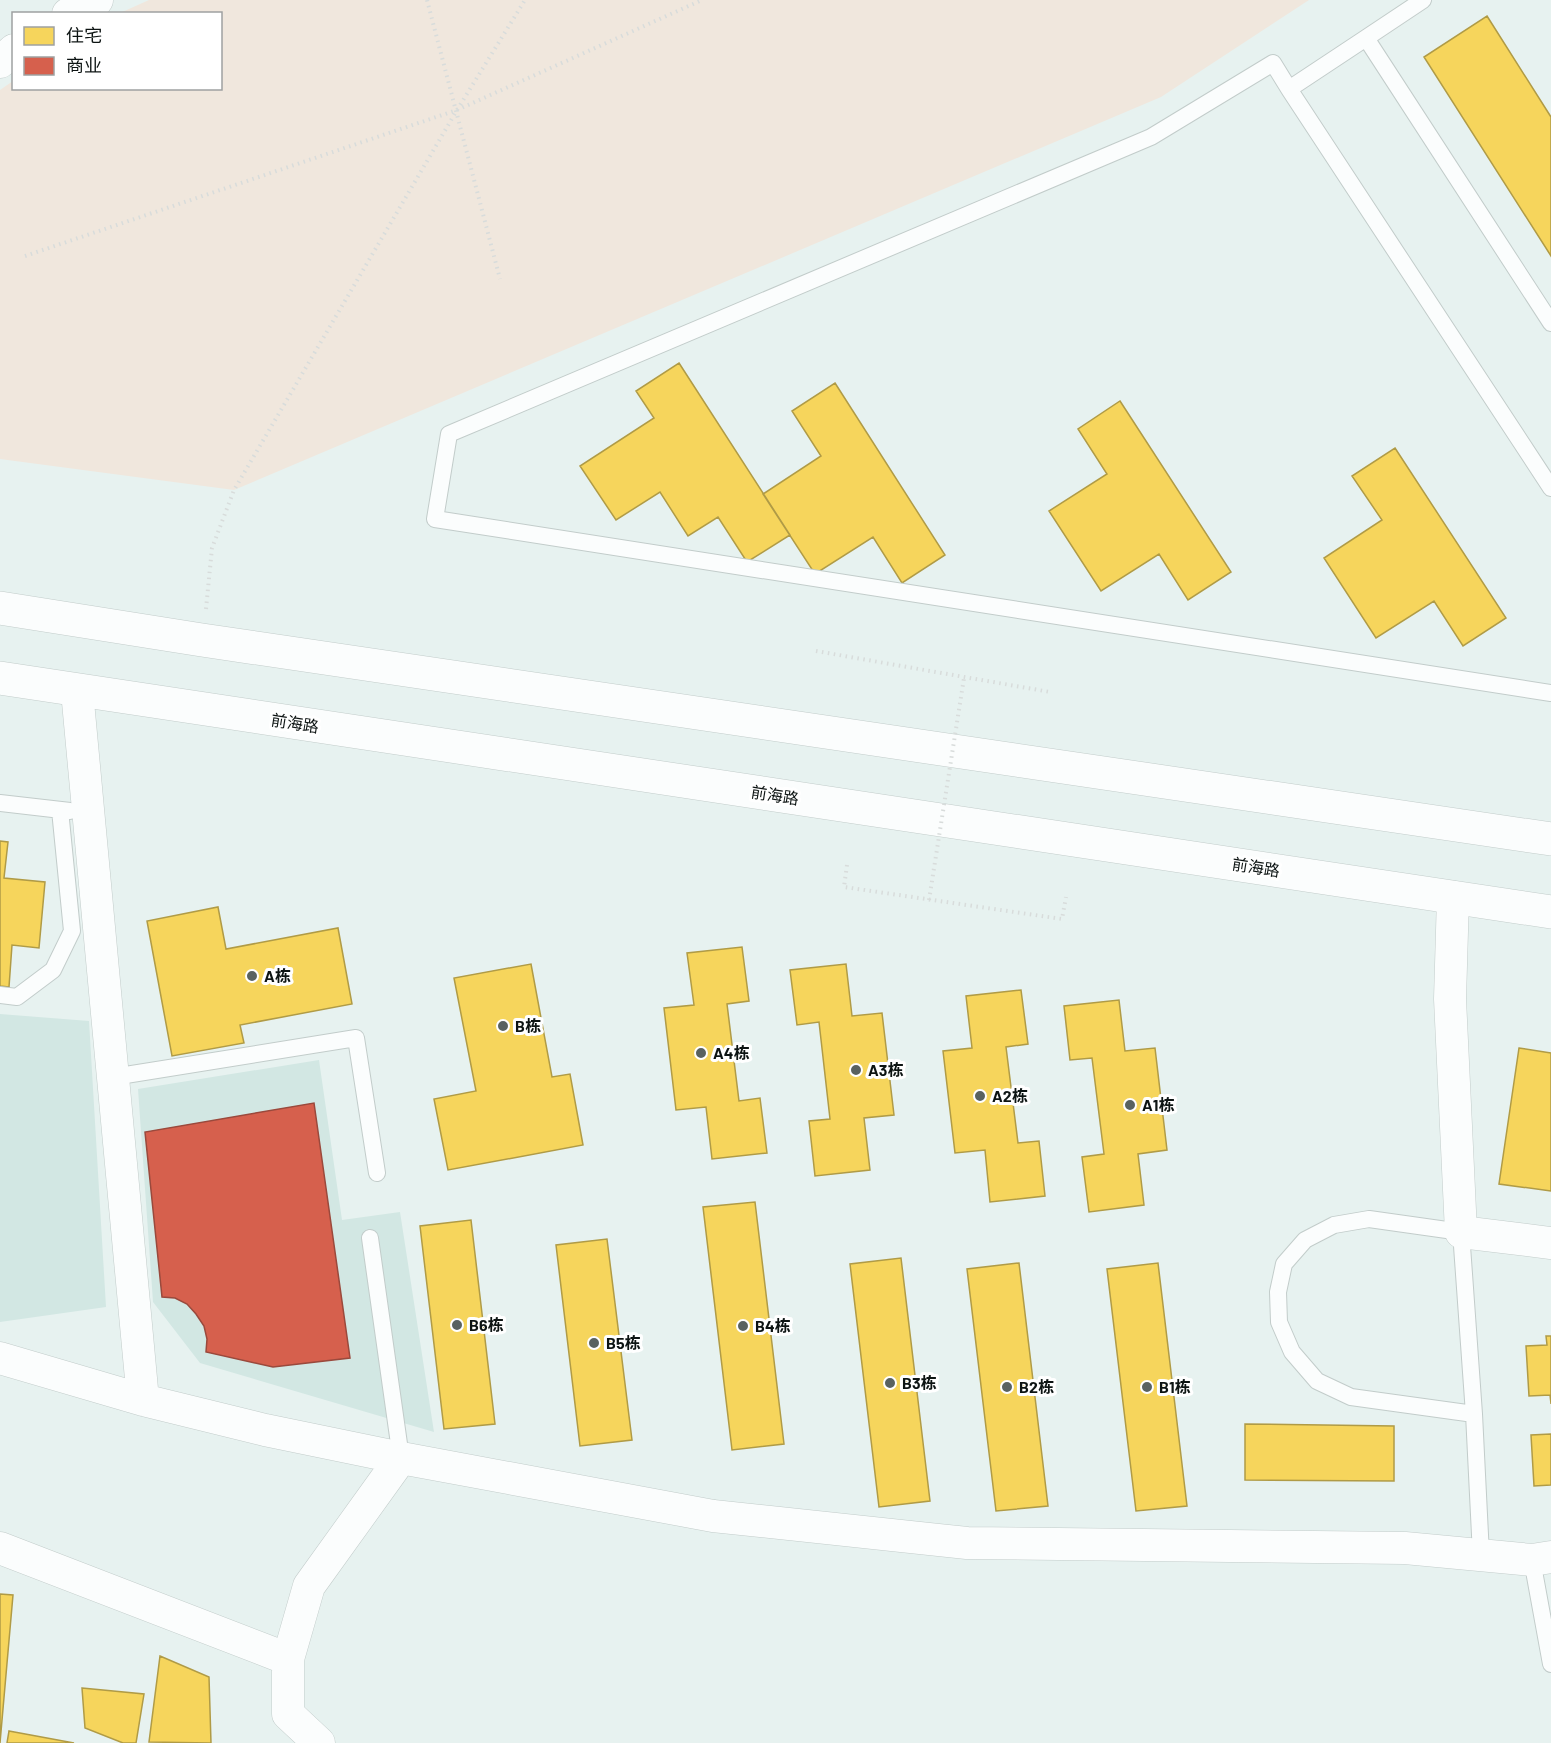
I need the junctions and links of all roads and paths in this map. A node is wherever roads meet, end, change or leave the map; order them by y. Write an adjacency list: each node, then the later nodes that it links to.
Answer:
1 (97, 0): 6 (street)
2 (427, 0): 11 (path)
3 (525, 0): 11 (path)
4 (702, 0): 11 (path)
5 (1423, 0): 7 (lane)
6 (72, 12)
7 (1366, 38): 10 (lane); 14 (lane)
8 (12, 52): 9 (street)
9 (0, 62)
10 (1289, 88): 15 (lane); 23 (lane)
11 (457, 110): 12 (path); 13 (path); 17 (path)
12 (25, 256)
13 (500, 279)
14 (1551, 323)
15 (1551, 488)
16 (0, 608): 17 (main road)
17 (202, 640): 26 (main road)
18 (816, 651): 20 (path)
19 (0, 678): 21 (main road, 前海路)
20 (964, 678): 22 (path); 30 (path, bridge)
21 (77, 691): 25 (street); 29 (main road, 前海路)
22 (1050, 692)
23 (1551, 693)
24 (0, 803): 25 (lane)
25 (74, 812): 32 (lane); 33 (street)
26 (1551, 839)
27 (847, 865): 30 (path)
28 (1066, 897): 30 (path)
29 (1453, 897): 31 (main road, 前海路); 35 (street)
30 (928, 900)
31 (1551, 912)
32 (0, 995)
33 (113, 1077): 34 (lane); 39 (street)
34 (377, 1173)
35 (1461, 1232): 37 (street); 40 (lane); 40 (lane)
36 (370, 1238): 41 (lane)
37 (1551, 1243)
38 (0, 1358): 39 (street)
39 (143, 1400): 41 (street)
40 (1474, 1414): 43 (lane)
41 (401, 1458): 43 (street); 45 (street)
42 (0, 1548): 45 (street)
43 (1481, 1555): 44 (street)
44 (1541, 1559): 46 (lane)
45 (288, 1659): 47 (street)
46 (1551, 1664)
47 (319, 1743)

